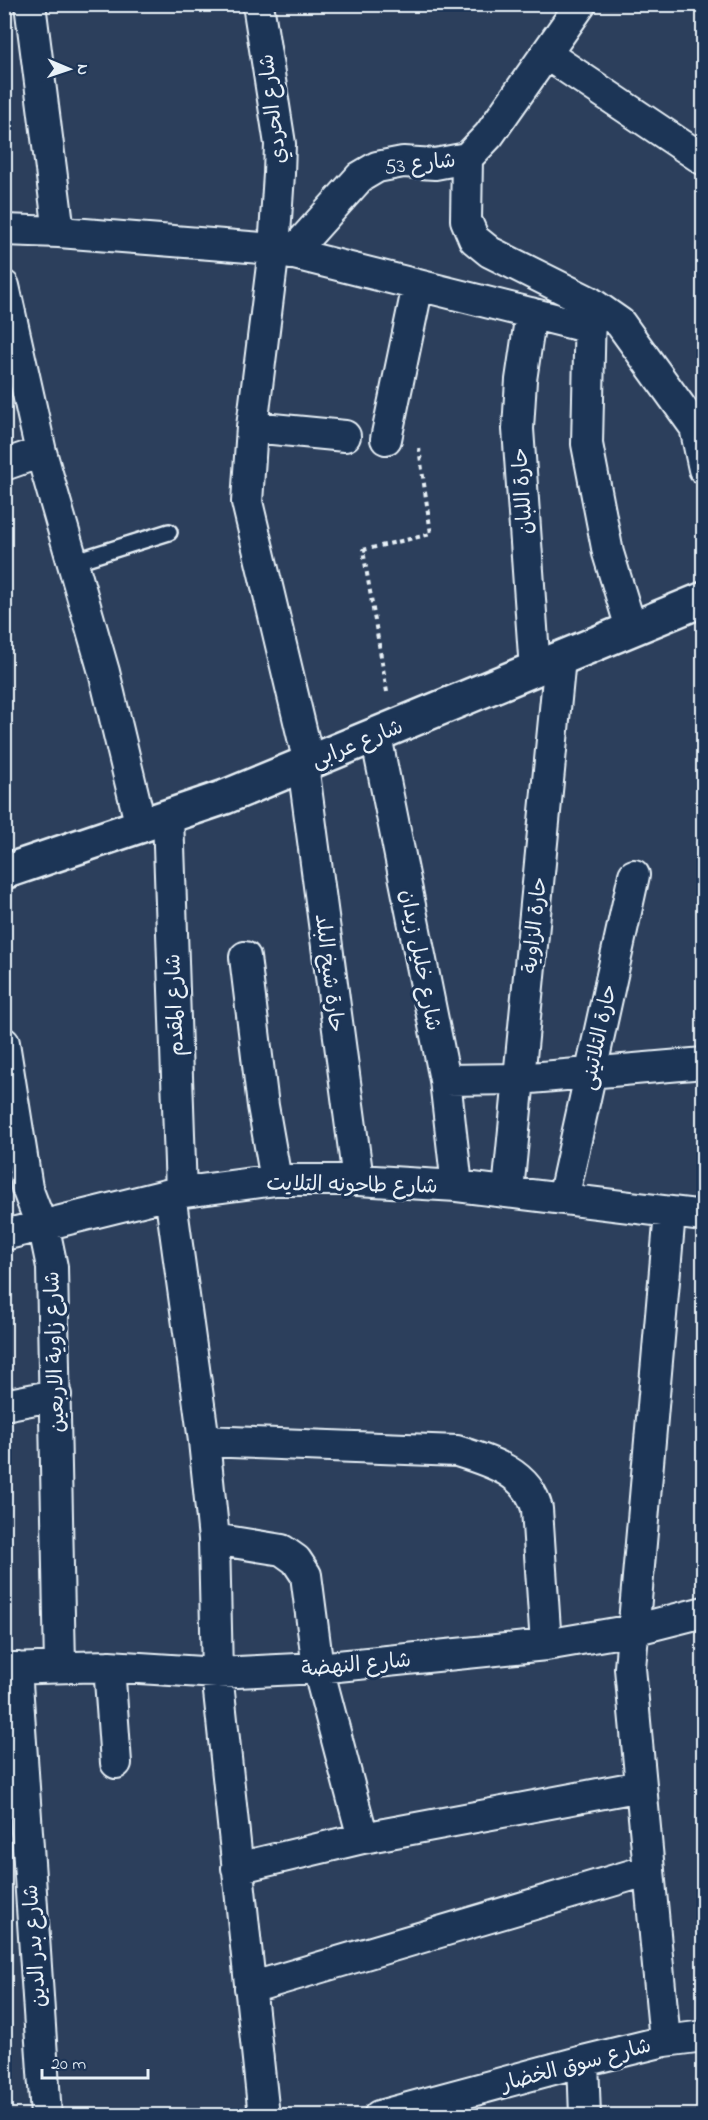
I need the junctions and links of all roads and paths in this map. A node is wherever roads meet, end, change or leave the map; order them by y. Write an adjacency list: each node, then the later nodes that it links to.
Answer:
1 (30, 4): 8 (street)
2 (258, 4): 9 (street, شارع الحردي)
3 (581, 4): 4 (street, شارع 53)
4 (546, 54): 5 (street, شارع 53); 6 (street)
5 (467, 158): 9 (street, شارع 53); 13 (street)
6 (704, 160)
7 (4, 230): 8 (street)
8 (58, 232): 9 (street)
9 (282, 252): 10 (street); 15 (street, شارع الحردي)
10 (418, 285): 12 (street); 17 (street)
11 (4, 286): 18 (street, شارع المقدم)
12 (531, 313): 13 (street); 25 (street, حارة اللبان)
13 (590, 315): 14 (street); 24 (street)
14 (699, 423): 20 (street)
15 (252, 427): 16 (street); 27 (street, حارة شيخ البلد)
16 (345, 436)
17 (386, 438): 26 (path)
18 (41, 452): 19 (street); 22 (street, شارع المقدم)
19 (4, 465)
20 (704, 469)
21 (169, 532): 22 (lane)
22 (73, 562): 28 (street, شارع المقدم)
23 (704, 599): 24 (street, شارع عرابى)
24 (631, 628): 25 (street, شارع عرابى)
25 (548, 664): 26 (street, شارع عرابى); 36 (street, حارة الزاوية)
26 (385, 732): 27 (street, شارع عرابى); 35 (street, شارع خليل زيدان)
27 (306, 764): 28 (street, شارع عرابى); 38 (street, حارة شيخ البلد)
28 (154, 822): 29 (street, شارع عرابى); 41 (street, شارع المقدم)
29 (4, 873)
30 (634, 875): 34 (street, حارة التلاتينى)
31 (245, 957): 37 (street)
32 (4, 1043): 45 (street, شارع زاوية الاربعين)
33 (704, 1063): 34 (street)
34 (591, 1073): 36 (street); 42 (street, حارة التلاتينى)
35 (444, 1080): 36 (street); 39 (street, شارع خليل زيدان)
36 (519, 1080): 40 (street, حارة الزاوية)
37 (276, 1180): 38 (street, شارع طاحونه التلايت); 41 (street, شارع طاحونه التلايت)
38 (358, 1180): 39 (street, شارع طاحونه التلايت)
39 (457, 1186): 40 (street, شارع طاحونه التلايت)
40 (508, 1191): 42 (street, شارع طاحونه التلايت)
41 (175, 1193): 45 (street, شارع طاحونه التلايت); 49 (street, شارع المقدم)
42 (563, 1200): 43 (street, شارع طاحونه التلايت)
43 (670, 1213): 44 (street, شارع طاحونه التلايت); 52 (street)
44 (704, 1216)
45 (40, 1224): 46 (street, شارع طاحونه التلايت); 47 (street, شارع زاوية الاربعين)
46 (4, 1235)
47 (56, 1395): 48 (street); 54 (street, شارع زاوية الاربعين)
48 (4, 1406)
49 (204, 1441): 50 (street, شارع المقدم); 53 (street)
50 (214, 1539): 56 (street); 58 (street, شارع المقدم)
51 (704, 1612): 52 (street, شارع النهضة)
52 (633, 1630): 53 (street, شارع النهضة); 60 (street)
53 (546, 1645): 56 (street, شارع النهضة)
54 (60, 1666): 55 (street, شارع النهضة); 57 (street, شارع النهضة)
55 (109, 1666): 58 (street, شارع النهضة); 59 (street)
56 (318, 1668): 58 (street, شارع النهضة); 61 (street)
57 (10, 1669): 69 (street, شارع بدر الدين)
58 (218, 1673): 62 (street, شارع المقدم)
59 (116, 1763)
60 (642, 1786): 61 (street); 63 (street)
61 (363, 1838): 62 (street)
62 (237, 1868): 64 (street, شارع المقدم)
63 (649, 1870): 64 (street); 66 (street)
64 (250, 1988): 70 (street, شارع المقدم)
65 (704, 2036): 66 (street, شارع سوق الخضار)
66 (666, 2041): 67 (street, شارع سوق الخضار)
67 (583, 2061): 68 (street, شارع سوق الخضار); 72 (street)
68 (470, 2104): 71 (street, شارع سوق الخضار)
69 (46, 2115)
70 (264, 2115)
71 (379, 2115)
72 (585, 2115)

